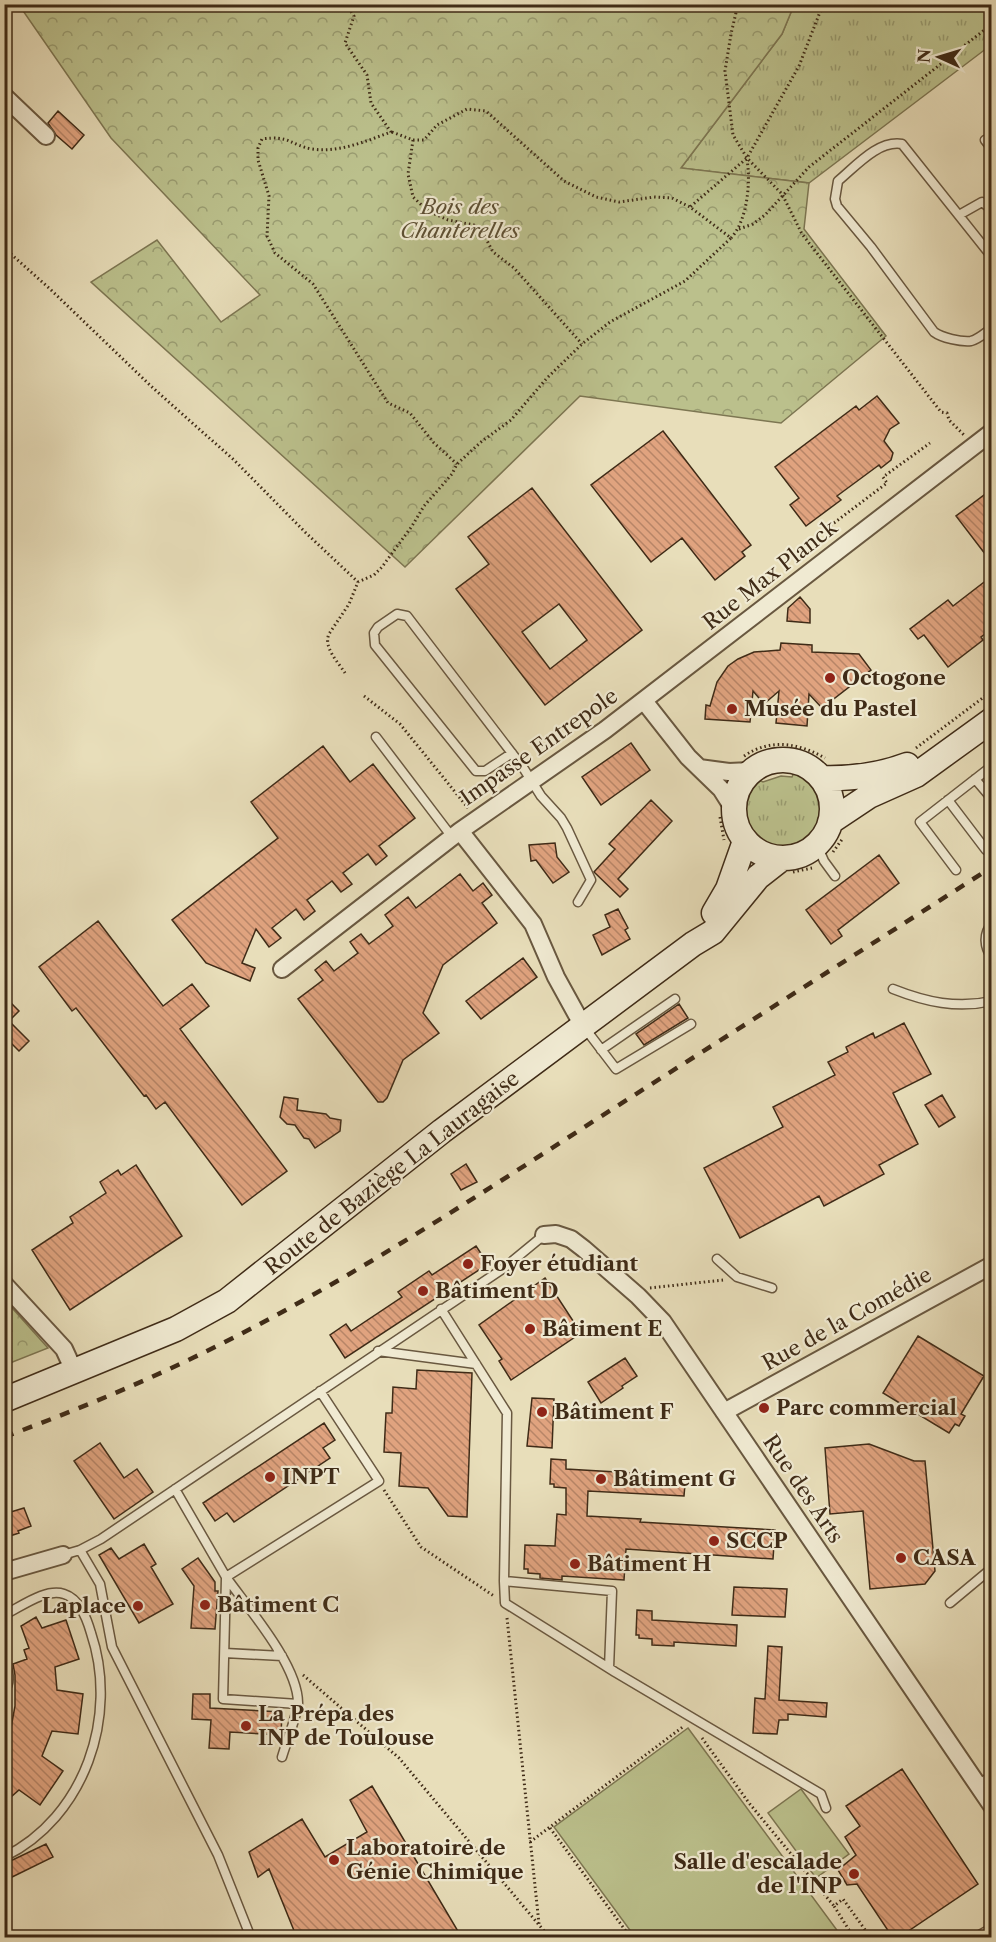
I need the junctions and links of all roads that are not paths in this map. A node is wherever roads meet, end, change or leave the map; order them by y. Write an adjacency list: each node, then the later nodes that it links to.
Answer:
1 (4, 96): 2 (street)
2 (45, 136)
3 (984, 140): 4 (lane)
4 (992, 149)
5 (992, 210): 6 (lane)
6 (959, 215): 7 (lane); 8 (lane)
7 (990, 253)
8 (992, 328)
9 (992, 432): 10 (street, Rue Max Planck)
10 (644, 701): 17 (street); 20 (street, Impasse Entrepole)
11 (992, 706): 18 (main road)
12 (992, 720): 24 (main road)
13 (375, 738): 25 (lane)
14 (512, 753): 14 (lane); 20 (lane)
15 (746, 764): 17 (street); 18 (main road); 23 (main road)
16 (992, 766): 19 (lane)
17 (699, 768): 23 (street)
18 (826, 770): 24 (main road)
19 (975, 778): 21 (lane); 22 (lane)
20 (531, 780): 25 (street, Impasse Entrepole); 32 (lane)
21 (992, 799)
22 (948, 800): 28 (lane); 30 (lane)
23 (725, 808): 26 (main road)
24 (830, 822): 27 (main road)
25 (456, 834): 36 (street, Impasse Entrepole); 43 (street, Impasse Entrepole)
26 (735, 842): 29 (main road); 34 (main road, Route de Baziège La Lauragaise)
27 (817, 844): 29 (main road); 31 (lane)
28 (986, 850)
29 (780, 859): 34 (main road, Route de Baziège La Lauragaise)
30 (956, 870)
31 (835, 876)
32 (578, 902)
33 (992, 923): 35 (lane)
34 (693, 944): 43 (main road, Route de Baziège La Lauragaise)
35 (992, 958)
36 (282, 969)
37 (893, 989): 40 (lane)
38 (675, 999): 44 (lane)
39 (992, 1001): 40 (lane)
40 (955, 1005): 41 (lane)
41 (955, 1016)
42 (691, 1024): 44 (lane)
43 (583, 1026): 44 (lane); 53 (main road, Route de Baziège La Lauragaise)
44 (601, 1050)
45 (544, 1235): 50 (lane); 56 (street, Rue des Arts)
46 (717, 1259): 49 (lane)
47 (992, 1265): 56 (street, Rue de la Comédie)
48 (4, 1284): 53 (street)
49 (772, 1288)
50 (441, 1309): 51 (lane); 52 (lane)
51 (378, 1351): 52 (lane); 54 (lane)
52 (476, 1364): 63 (lane)
53 (75, 1373): 55 (main road, Route de Baziège La Lauragaise)
54 (320, 1391): 57 (lane); 62 (lane)
55 (4, 1401)
56 (724, 1412): 73 (street, Rue des Arts)
57 (175, 1488): 58 (lane); 62 (lane)
58 (80, 1550): 59 (lane); 78 (lane)
59 (63, 1555): 61 (street)
60 (992, 1569): 64 (lane)
61 (4, 1572)
62 (226, 1577): 66 (lane); 68 (lane)
63 (504, 1581): 69 (lane); 69 (lane)
64 (950, 1603)
65 (4, 1615): 76 (lane)
66 (225, 1653): 68 (lane); 71 (lane)
67 (4, 1658): 70 (lane)
68 (284, 1658): 71 (lane)
69 (609, 1668): 75 (lane)
70 (4, 1692)
71 (298, 1704): 72 (lane)
72 (282, 1757)
73 (984, 1781): 74 (street, Rue des Arts)
74 (992, 1806)
75 (826, 1808)
76 (4, 1857)
77 (992, 1928): 79 (lane)
78 (251, 1938)
79 (974, 1938)

